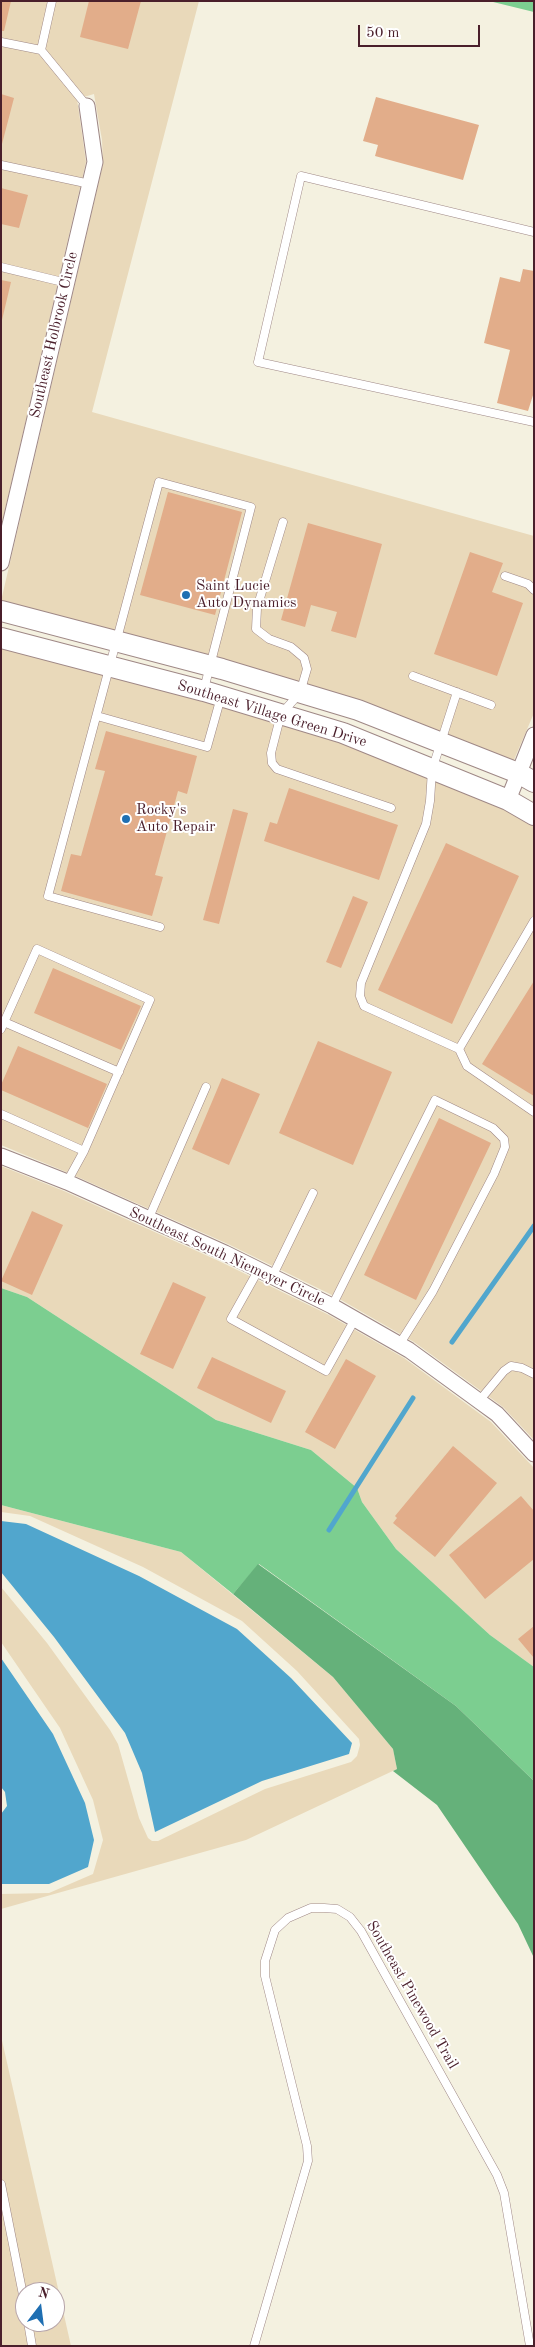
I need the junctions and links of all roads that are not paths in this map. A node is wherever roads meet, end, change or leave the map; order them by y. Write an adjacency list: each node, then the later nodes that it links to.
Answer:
1 (52, 1): 3 (lane)
2 (1, 42): 3 (lane)
3 (41, 50): 4 (lane)
4 (87, 106): 6 (street, Southeast Holbrook Circle)
5 (1, 165): 6 (lane)
6 (90, 184): 9 (street, Southeast Holbrook Circle)
7 (534, 232): 10 (lane)
8 (1, 267): 9 (lane)
9 (67, 282): 12 (street, Southeast Holbrook Circle)
10 (534, 422)
11 (283, 522): 22 (lane)
12 (2, 558)
13 (506, 576): 14 (lane)
14 (534, 590)
15 (1, 611): 17 (street, Southeast Village Green Drive)
16 (1, 638): 19 (street, Southeast Village Green Drive)
17 (117, 641): 18 (street, Southeast Village Green Drive); 18 (lane); 19 (lane)
18 (210, 666): 22 (street, Southeast Village Green Drive); 23 (lane)
19 (110, 667): 23 (street, Southeast Village Green Drive); 26 (lane)
20 (413, 676): 21 (lane)
21 (456, 692): 24 (lane); 28 (lane)
22 (300, 693): 25 (lane); 28 (street, Southeast Village Green Drive)
23 (212, 694): 25 (street, Southeast Village Green Drive); 26 (lane)
24 (491, 705)
25 (281, 714): 29 (street, Southeast Village Green Drive); 32 (lane)
26 (97, 716): 35 (lane)
27 (534, 735): 30 (street)
28 (441, 743): 29 (lane); 30 (street, Southeast Village Green Drive)
29 (432, 770): 31 (street, Southeast Village Green Drive); 37 (lane)
30 (526, 778): 31 (street)
31 (508, 800): 33 (street, Southeast Village Green Drive)
32 (391, 808)
33 (534, 815)
34 (534, 921): 37 (lane)
35 (160, 927)
36 (2, 1026): 38 (lane); 38 (lane)
37 (459, 1049): 40 (lane)
38 (118, 1072): 42 (lane)
39 (206, 1088): 46 (lane)
40 (534, 1112)
41 (1, 1114): 42 (lane)
42 (84, 1151): 44 (lane)
43 (1, 1156): 44 (street, Southeast South Niemeyer Circle)
44 (67, 1182): 46 (street, Southeast South Niemeyer Circle)
45 (313, 1193): 48 (lane)
46 (148, 1220): 47 (street, Southeast South Niemeyer Circle)
47 (259, 1269): 48 (street, Southeast South Niemeyer Circle); 50 (lane)
48 (273, 1275): 49 (street, Southeast South Niemeyer Circle)
49 (332, 1306): 50 (street, Southeast South Niemeyer Circle); 51 (lane)
50 (355, 1319): 51 (street, Southeast South Niemeyer Circle)
51 (398, 1345): 53 (street, Southeast South Niemeyer Circle)
52 (534, 1374): 53 (lane)
53 (479, 1401): 54 (street, Southeast South Niemeyer Circle)
54 (534, 1454)
55 (1, 2184): 56 (lane)
56 (20, 2282)
57 (30, 2332): 58 (lane)
58 (32, 2346)
59 (254, 2346): 60 (lane, Southeast Pinewood Trail)
60 (530, 2346)

